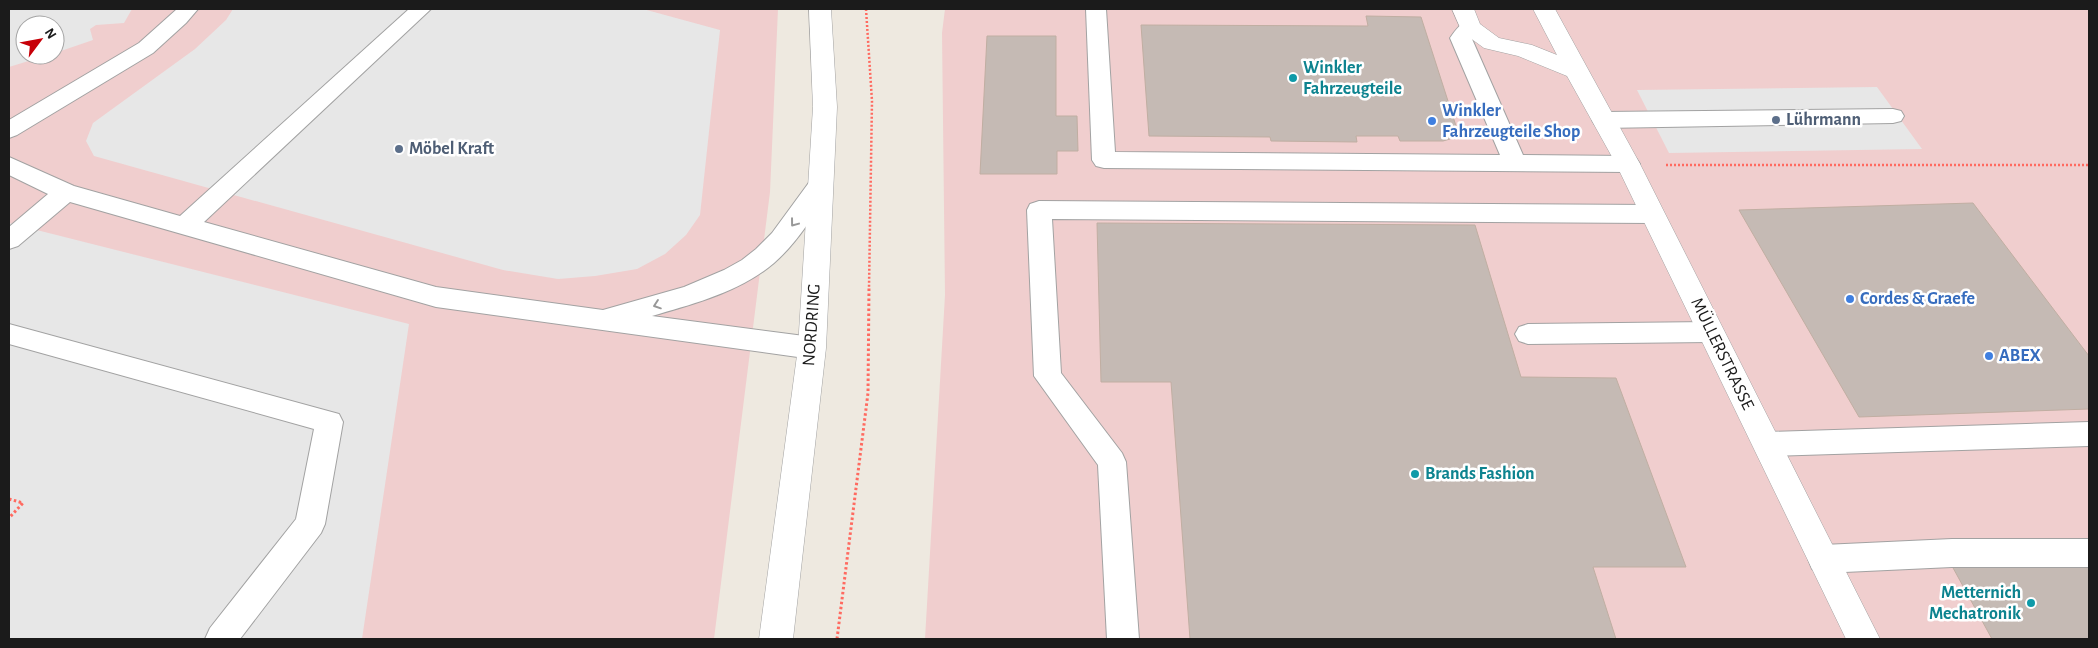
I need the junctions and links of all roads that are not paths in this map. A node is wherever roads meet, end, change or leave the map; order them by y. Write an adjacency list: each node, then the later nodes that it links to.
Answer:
1 (188, 9): 10 (lane)
2 (420, 9): 17 (lane)
3 (820, 9): 14 (street, NORDRING)
4 (1096, 9): 11 (lane)
5 (1544, 9): 7 (street, MÜLLERSTRASSE)
6 (1466, 18): 7 (street); 11 (lane)
7 (1576, 71): 9 (street, MÜLLERSTRASSE)
8 (1894, 116): 9 (lane)
9 (1603, 120): 12 (street, MÜLLERSTRASSE)
10 (9, 130)
11 (1515, 164): 12 (lane)
12 (1628, 164): 16 (street, MÜLLERSTRASSE)
13 (9, 165): 15 (lane)
14 (822, 183): 19 (lane, one-way to 19); 23 (street, NORDRING)
15 (66, 192): 17 (lane); 18 (lane)
16 (1652, 214): 20 (street, MÜLLERSTRASSE); 30 (lane)
17 (184, 226): 19 (lane)
18 (9, 240)
19 (595, 320): 23 (lane)
20 (1710, 332): 22 (lane); 25 (street, MÜLLERSTRASSE)
21 (9, 334): 28 (lane)
22 (1528, 334)
23 (812, 348): 29 (street, NORDRING)
24 (2089, 434): 25 (lane)
25 (1767, 444): 27 (street, MÜLLERSTRASSE)
26 (2089, 553): 27 (lane)
27 (1823, 559): 31 (street, MÜLLERSTRASSE)
28 (221, 639)
29 (776, 639)
30 (1123, 639)
31 (1863, 639)

